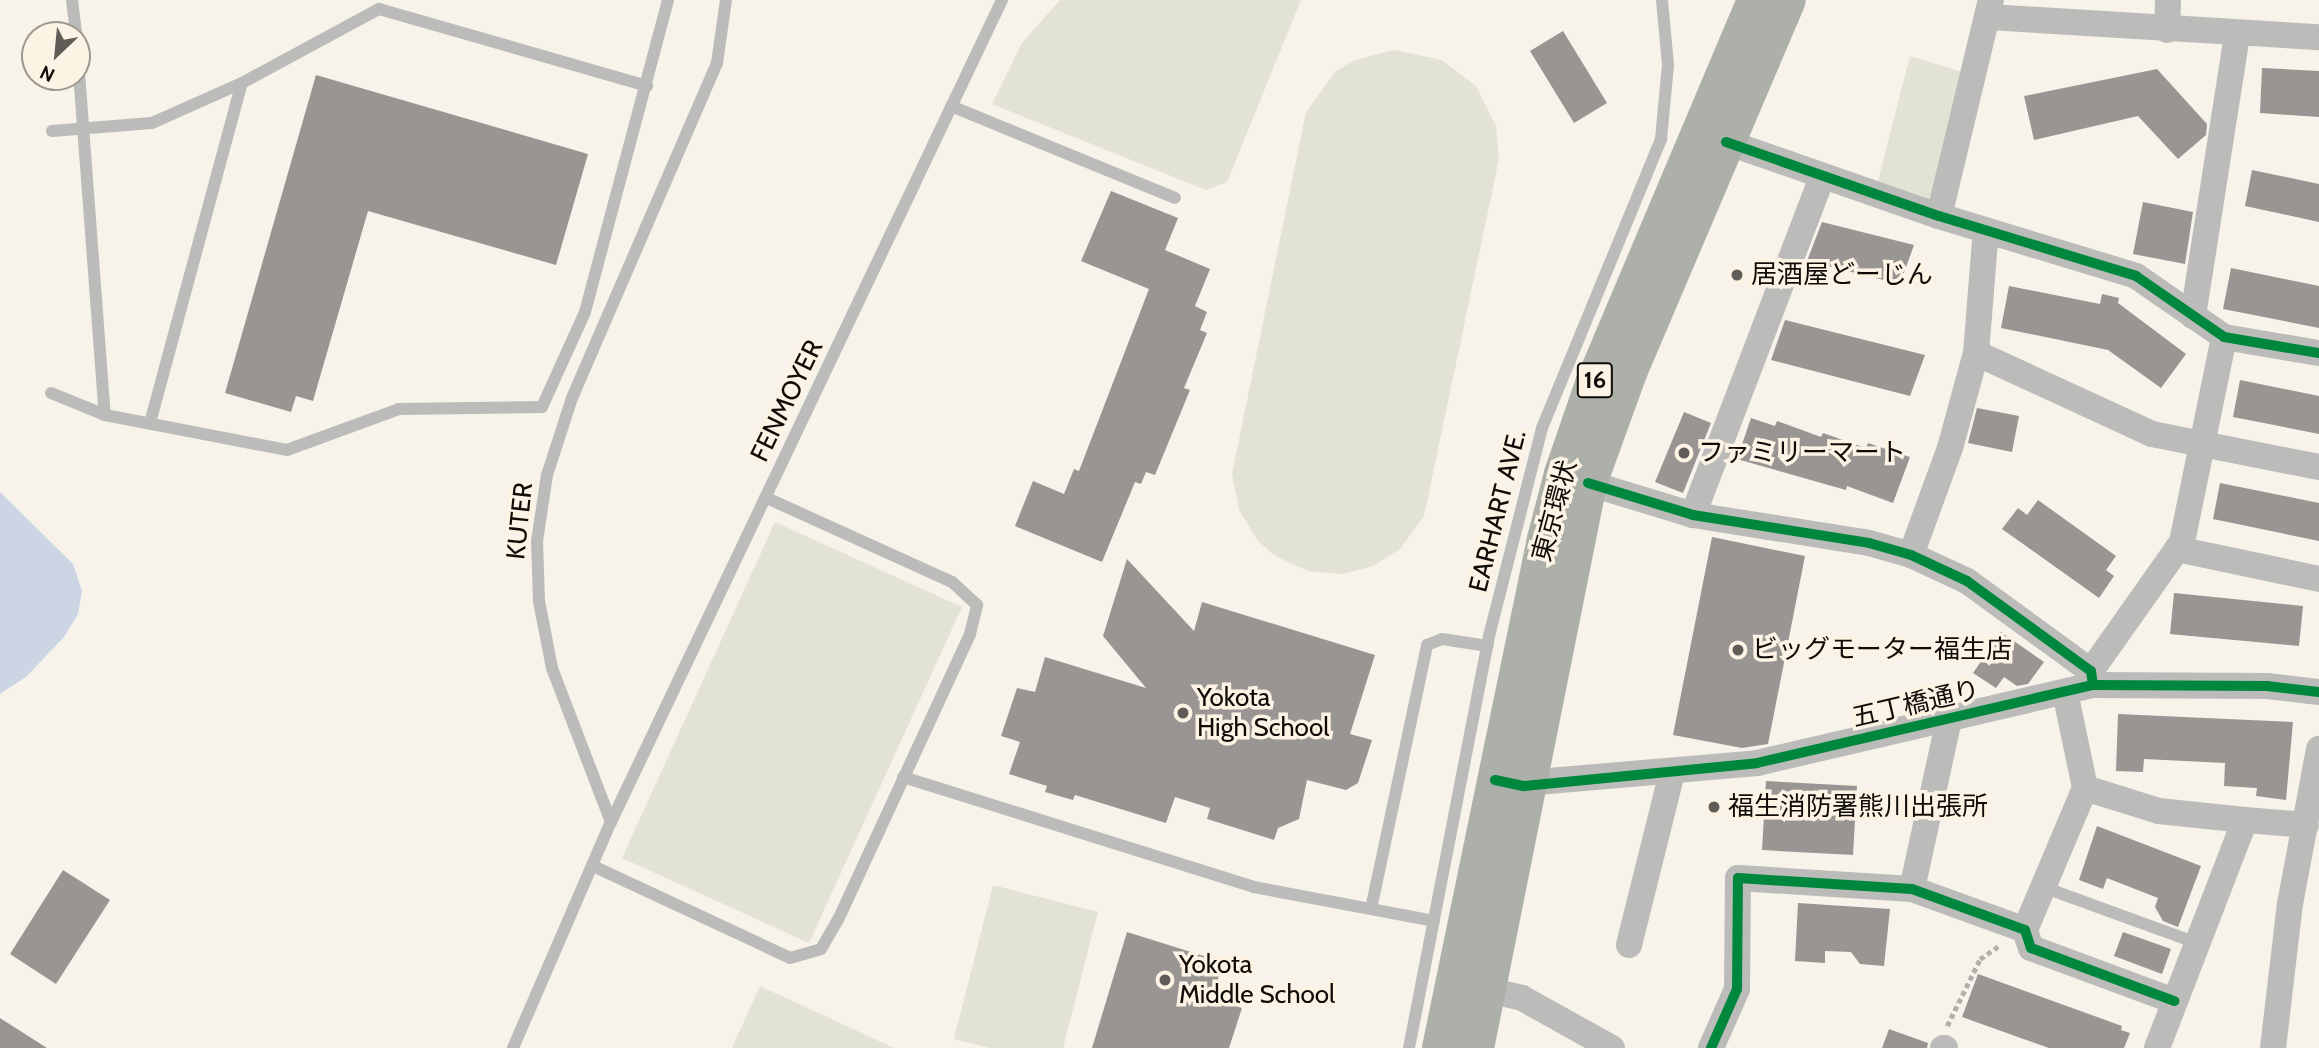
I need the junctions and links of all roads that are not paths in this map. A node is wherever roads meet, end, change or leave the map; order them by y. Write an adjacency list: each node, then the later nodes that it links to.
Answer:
1 (72, 0): 11 (lane)
2 (668, 0): 16 (lane)
3 (726, 0): 52 (lane, KUTER)
4 (1002, 0): 18 (lane, FENMOYER)
5 (1662, 0): 41 (lane, EARHART AVE.)
6 (1756, 0): 49 (highway, 東京環状 / 16)
7 (1787, 0): 21 (highway, 東京環状 / 16)
8 (2168, 0): 12 (street)
9 (380, 5): 15 (lane); 16 (lane)
10 (1990, 9): 12 (street); 24 (street)
11 (74, 21)
12 (2167, 30): 13 (street)
13 (2237, 36): 14 (street); 26 (street)
14 (2319, 37)
15 (242, 83): 19 (lane); 32 (lane)
16 (647, 86): 32 (lane)
17 (82, 91): 19 (lane)
18 (951, 106): 23 (lane); 36 (lane, FENMOYER)
19 (86, 127): 20 (lane); 31 (lane)
20 (51, 131)
21 (1726, 142): 22 (street); 35 (highway, 東京環状 / 16)
22 (1822, 177): 24 (street); 37 (street)
23 (1175, 198)
24 (1939, 216): 25 (street)
25 (1986, 230): 26 (street); 28 (street)
26 (2193, 316): 27 (street)
27 (2224, 337): 29 (street); 33 (street)
28 (1976, 353): 33 (street); 39 (street)
29 (2319, 354)
30 (51, 393): 31 (lane)
31 (105, 415): 32 (lane)
32 (150, 424)
33 (2203, 444): 34 (street); 38 (street)
34 (2319, 467)
35 (1588, 483): 37 (street); 49 (highway, 東京環状 / 16)
36 (765, 497): 48 (lane); 52 (lane, FENMOYER)
37 (1693, 515): 39 (street)
38 (2177, 549): 40 (street); 42 (street)
39 (1911, 555): 42 (street)
40 (2319, 579)
41 (1487, 646): 57 (lane); 58 (lane, EARHART AVE.)
42 (2092, 678): 43 (street, 五丁橋通り); 44 (street, 五丁橋通り)
43 (2065, 692): 45 (street, 五丁橋通り); 50 (street)
44 (2319, 692)
45 (1949, 720): 47 (street, 五丁橋通り); 56 (street)
46 (2319, 749): 53 (street)
47 (1672, 772): 49 (street, 五丁橋通り); 61 (street)
48 (903, 777): 54 (lane); 57 (lane)
49 (1510, 783): 62 (highway, 東京環状 / 16); 66 (highway, 東京環状 / 16)
50 (2085, 788): 51 (street); 55 (street)
51 (2245, 820): 53 (street); 60 (street)
52 (611, 822): 54 (lane)
53 (2306, 825): 71 (street)
54 (593, 866): 64 (lane)
55 (2043, 887): 59 (street); 60 (lane)
56 (1913, 889): 59 (street); 69 (street)
57 (1371, 909): 58 (lane)
58 (1434, 921): 65 (lane, EARHART AVE.)
59 (2025, 930): 63 (street)
60 (2197, 943): 63 (street)
61 (1629, 945)
62 (1488, 990): 67 (highway, 東京環状 / 16); 68 (street)
63 (2174, 1001): 70 (street)
64 (513, 1048)
65 (1409, 1048)
66 (1441, 1048)
67 (1475, 1048)
68 (1612, 1048)
69 (1711, 1048)
70 (2157, 1048)
71 (2273, 1048)

